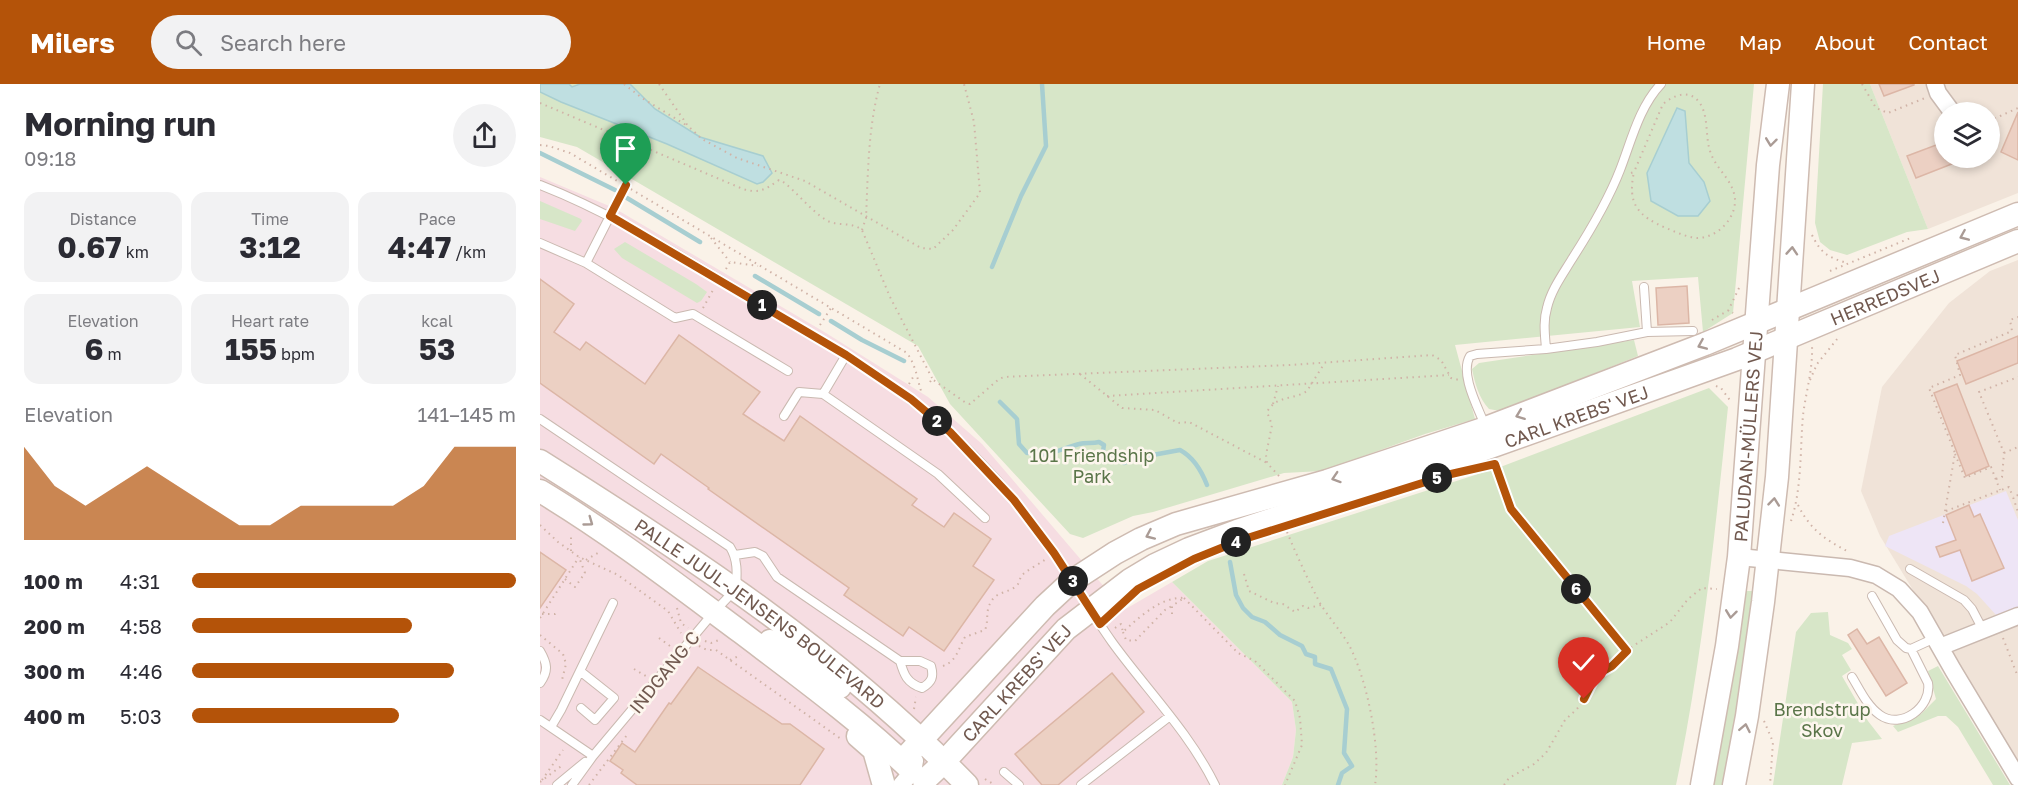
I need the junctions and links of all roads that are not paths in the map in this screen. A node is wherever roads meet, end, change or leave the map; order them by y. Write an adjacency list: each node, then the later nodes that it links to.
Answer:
1 (1661, 84): 18 (lane)
2 (1778, 84): 14 (street, PALUDAN-MÜLLERS VEJ, one-way to 14)
3 (1803, 84): 13 (street, PALUDAN-MÜLLERS VEJ, one-way to 3)
4 (1937, 88): 5 (street)
5 (1946, 102)
6 (540, 185): 8 (lane)
7 (2018, 214): 13 (street, HERREDSVEJ, one-way to 13)
8 (610, 216): 11 (lane); 20 (lane)
9 (2018, 241): 17 (street, HERREDSVEJ)
10 (540, 243): 11 (lane)
11 (586, 263): 21 (lane)
12 (1644, 287): 16 (lane)
13 (1788, 309): 14 (street, CARL KREBS' VEJ); 17 (street, PALUDAN-MÜLLERS VEJ)
14 (1756, 322): 19 (street, PALUDAN-MÜLLERS VEJ); 25 (street, CARL KREBS' VEJ, one-way to 25)
15 (1693, 331): 16 (lane)
16 (1647, 332): 18 (lane)
17 (1786, 340): 19 (street, HERREDSVEJ); 31 (street, PALUDAN-MÜLLERS VEJ, one-way to 17)
18 (1546, 349): 25 (lane)
19 (1754, 352): 30 (street, PALUDAN-MÜLLERS VEJ); 37 (street, CARL KREBS' VEJ)
20 (846, 355): 22 (lane); 33 (lane)
21 (788, 371)
22 (823, 394): 23 (lane); 28 (lane)
23 (784, 416)
24 (540, 419): 29 (lane)
25 (1486, 428): 33 (street, CARL KREBS' VEJ, one-way to 33)
26 (540, 461): 34 (street, PALLE JUUL-JENSENS BOULEVARD)
27 (540, 491): 38 (street, PALLE JUUL-JENSENS BOULEVARD, one-way to 38)
28 (985, 518)
29 (735, 555): 34 (lane); 45 (lane)
30 (1739, 556): 31 (street); 64 (street, PALUDAN-MÜLLERS VEJ, one-way to 64)
31 (1768, 560): 42 (street); 65 (street, PALUDAN-MÜLLERS VEJ, one-way to 31)
32 (1910, 569): 41 (lane)
33 (1072, 581): 37 (lane); 55 (street, CARL KREBS' VEJ)
34 (736, 589): 38 (lane, INDGANG C); 55 (street, PALLE JUUL-JENSENS BOULEVARD)
35 (1872, 596): 43 (lane)
36 (613, 603): 46 (lane)
37 (1090, 609): 50 (lane); 54 (street, CARL KREBS' VEJ)
38 (714, 612): 40 (street, PALLE JUUL-JENSENS BOULEVARD); 53 (lane, INDGANG C)
39 (2018, 616): 41 (street)
40 (732, 626): 55 (street, PALLE JUUL-JENSENS BOULEVARD); 55 (street)
41 (1990, 627): 42 (street)
42 (1937, 643): 43 (lane); 57 (street)
43 (1911, 649): 47 (lane)
44 (540, 651): 48 (lane)
45 (900, 662): 45 (lane)
46 (580, 671): 49 (lane); 52 (lane)
47 (1852, 676)
48 (540, 683)
49 (580, 708)
50 (1170, 716): 62 (lane); 63 (lane)
51 (540, 720): 52 (lane)
52 (551, 727): 53 (lane)
53 (592, 756): 59 (lane); 60 (lane)
54 (944, 762): 55 (street, PALLE JUUL-JENSENS BOULEVARD); 55 (street, CARL KREBS' VEJ); 58 (street, PALLE JUUL-JENSENS BOULEVARD)
55 (909, 771)
56 (1005, 772): 61 (lane)
57 (2018, 778)
58 (975, 781)
59 (557, 785)
60 (572, 785)
61 (1019, 785)
62 (1081, 785)
63 (1215, 785)
64 (1702, 785)
65 (1734, 785)

